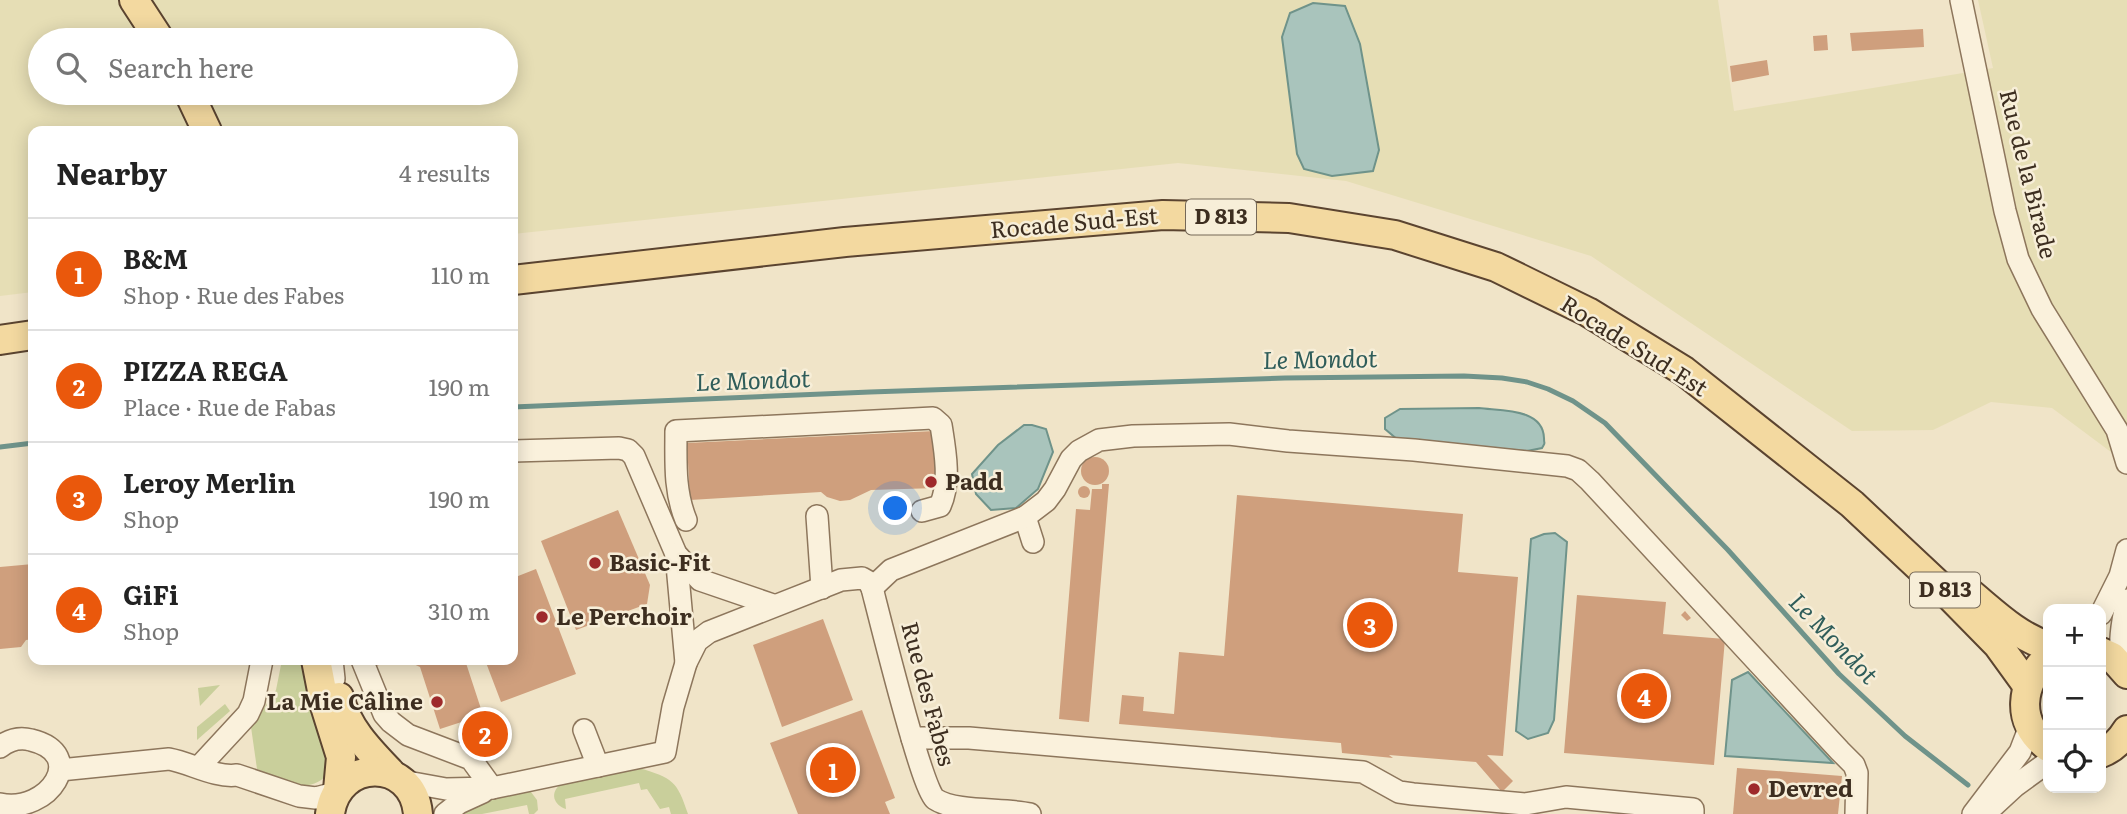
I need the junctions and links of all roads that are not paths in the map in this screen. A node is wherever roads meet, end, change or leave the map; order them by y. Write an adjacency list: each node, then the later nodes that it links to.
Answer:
1 (134, 0): 3 (main road)
2 (1961, 0): 10 (street, Rue de la Birade)
3 (152, 28)
4 (195, 105): 5 (main road)
5 (205, 126)
6 (518, 279): 11 (main road, Rocade Sud-Est / D 813)
7 (28, 336): 8 (main road)
8 (0, 340)
9 (518, 451): 18 (street)
10 (2127, 463)
11 (1852, 504): 24 (main road, Rocade Sud-Est / D 813); 31 (main road, Rocade Sud-Est / D 813)
12 (922, 511): 15 (street)
13 (817, 516): 19 (street)
14 (1025, 517): 16 (street); 20 (street); 51 (street)
15 (686, 520)
16 (1032, 542)
17 (2127, 550): 22 (street)
18 (676, 554): 23 (street); 26 (street)
19 (822, 588): 20 (street); 23 (street)
20 (872, 588): 33 (street, Rue des Fabes)
21 (2127, 600): 30 (street)
22 (2106, 604)
23 (773, 605): 26 (street)
24 (2043, 644)
25 (2043, 662): 31 (main road)
26 (686, 663): 37 (street)
27 (261, 665): 39 (street)
28 (328, 665): 42 (main road); 44 (main road)
29 (364, 665): 43 (street)
30 (2117, 665)
31 (2027, 685): 34 (main road)
32 (584, 730): 37 (street)
33 (912, 738): 46 (street); 50 (street, Rue des Fabes)
34 (2025, 739): 35 (main road); 52 (street)
35 (2043, 743)
36 (0, 747): 40 (street)
37 (598, 766): 43 (street)
38 (2043, 766): 53 (street)
39 (199, 767): 40 (street); 41 (street)
40 (60, 770): 45 (street)
41 (228, 776): 44 (street); 47 (street)
42 (396, 777): 43 (street); 44 (main road); 48 (main road)
43 (492, 788): 49 (street)
44 (334, 799)
45 (0, 804)
46 (1693, 811)
47 (312, 814)
48 (418, 814)
49 (444, 814)
50 (1030, 814)
51 (1856, 814)
52 (1973, 814)
53 (1985, 814)

